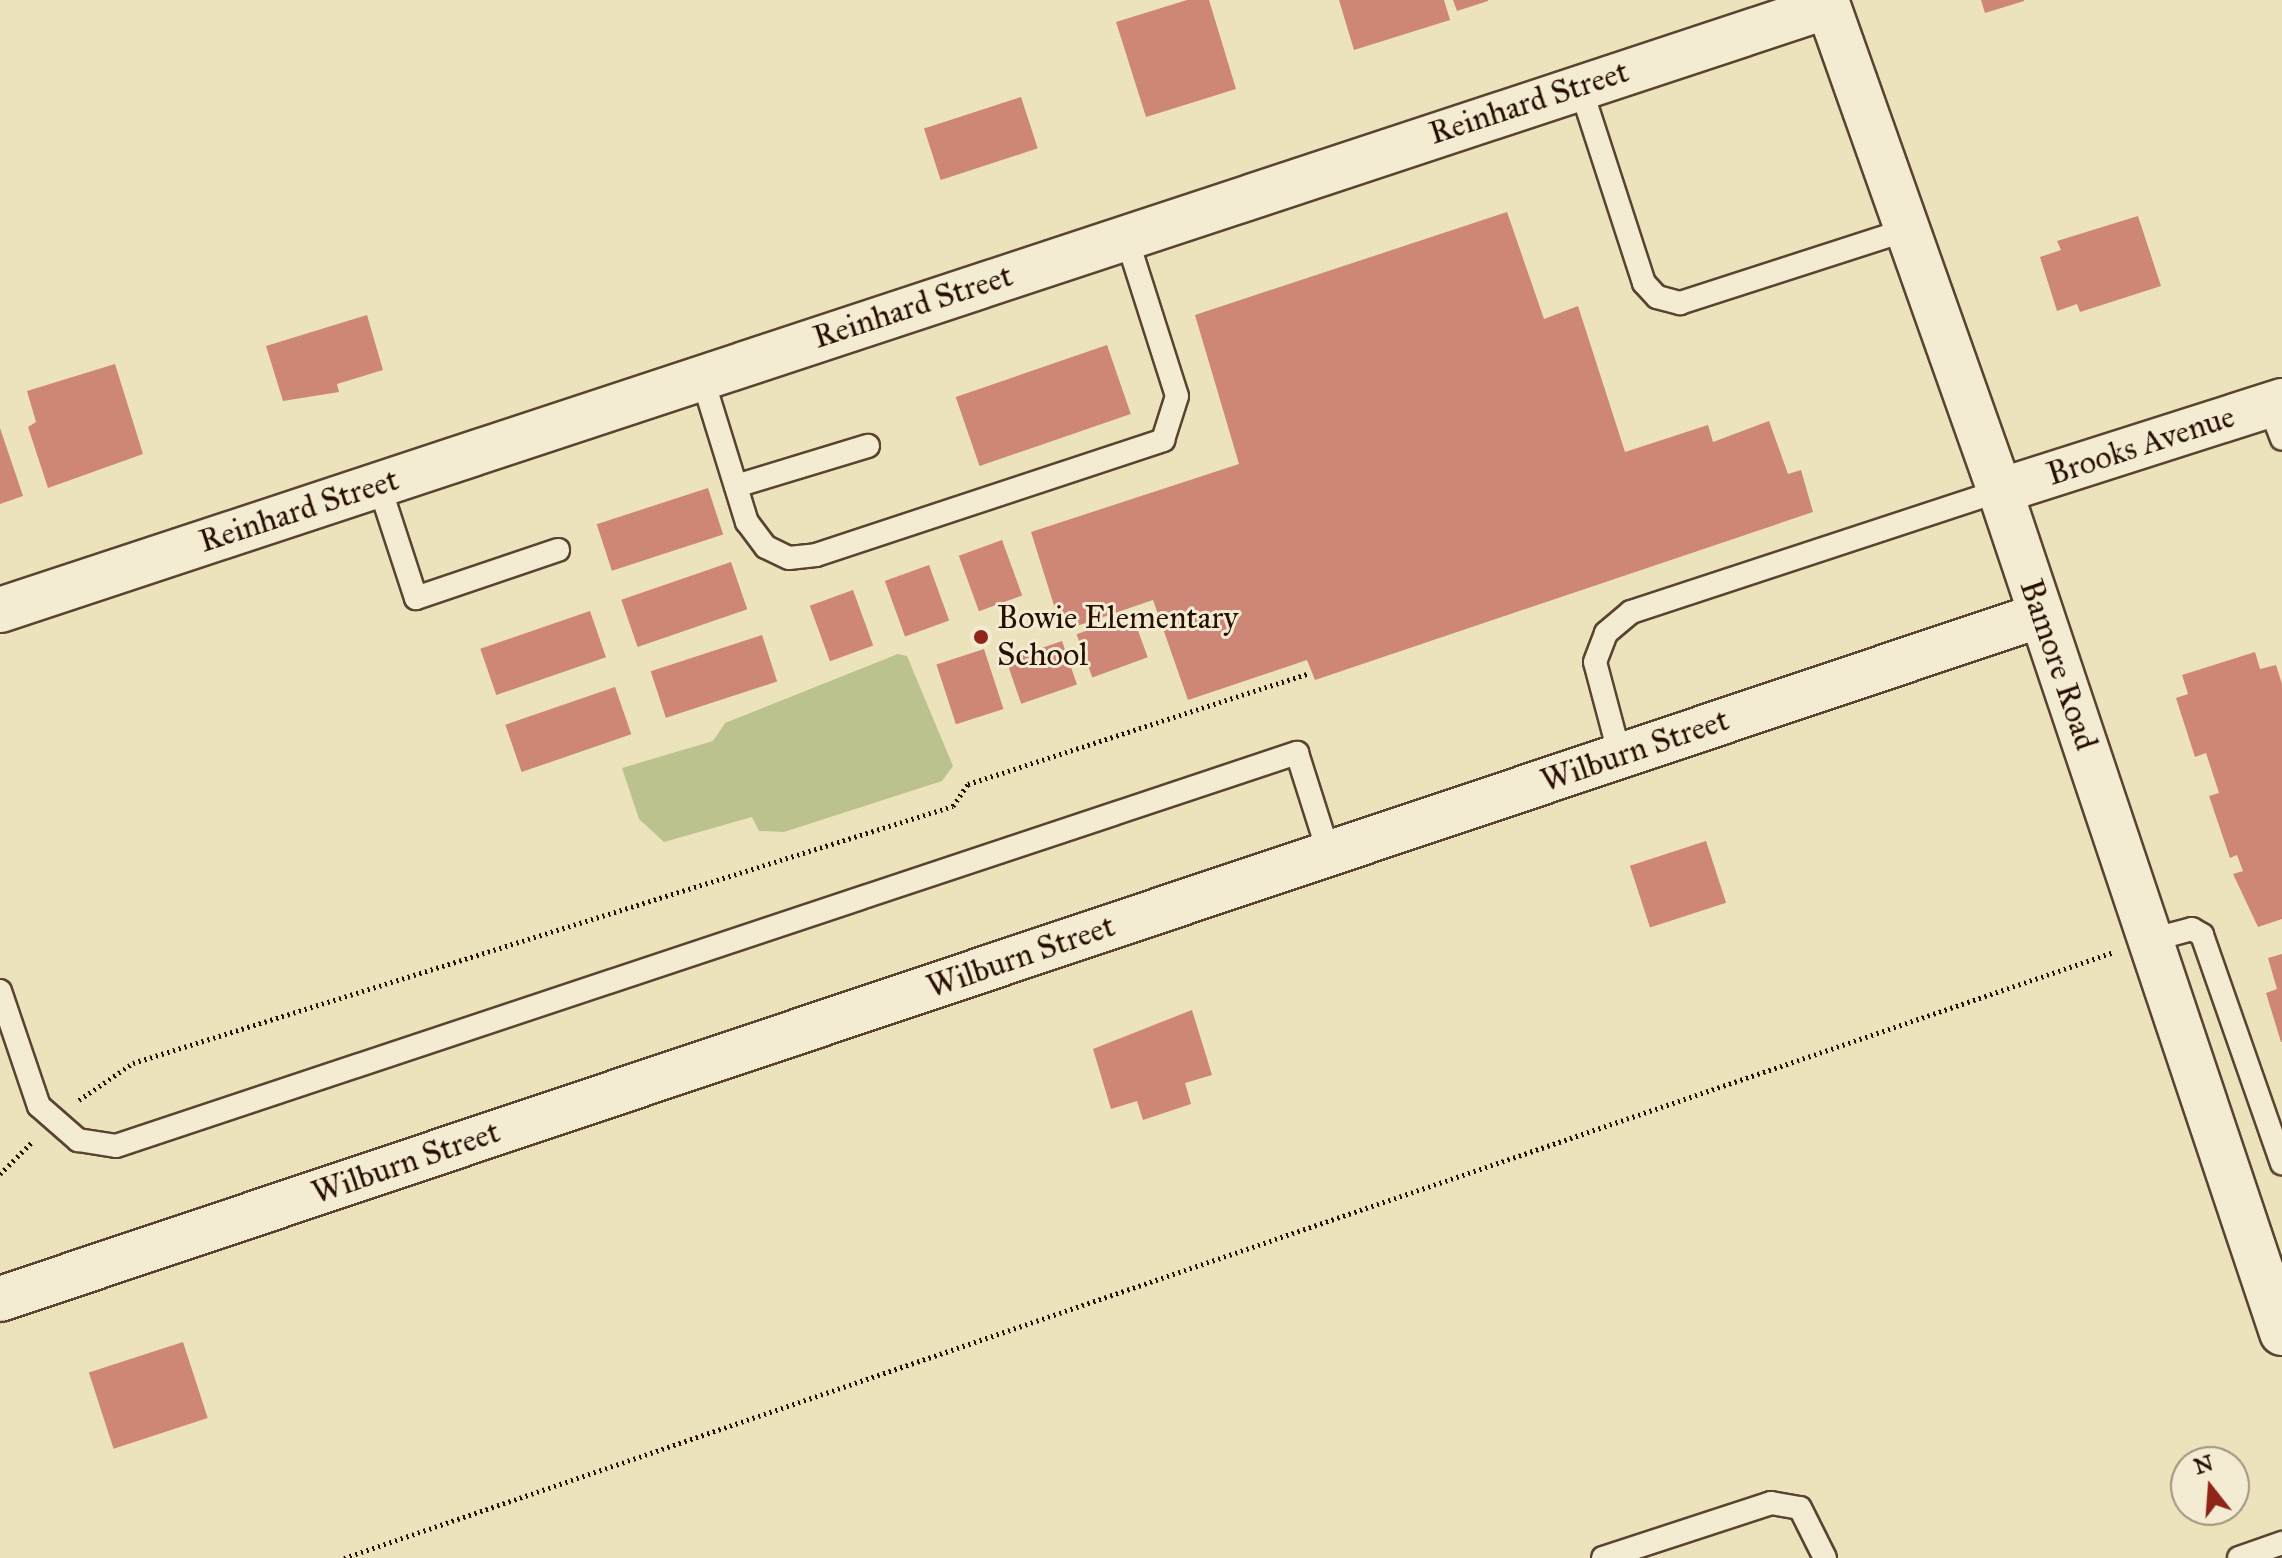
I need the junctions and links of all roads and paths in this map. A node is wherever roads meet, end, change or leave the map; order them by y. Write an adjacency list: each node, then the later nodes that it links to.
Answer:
1 (1827, 3): 2 (street, Reinhard Street); 3 (street, Bamore Road)
2 (1580, 86): 3 (lane); 4 (street, Reinhard Street)
3 (1903, 231): 10 (street, Bamore Road)
4 (1126, 236): 5 (street, Reinhard Street); 9 (lane)
5 (702, 377): 8 (street, Reinhard Street); 9 (lane)
6 (2278, 415): 10 (street, Brooks Avenue)
7 (868, 446): 9 (lane)
8 (379, 485): 11 (lane); 12 (street, Reinhard Street)
9 (736, 486)
10 (2000, 491): 13 (street, Bamore Road); 15 (lane)
11 (558, 550)
12 (0, 610)
13 (2041, 615): 15 (street, Wilburn Street); 17 (street, Bamore Road)
14 (1309, 673): 19 (path)
15 (1620, 756): 16 (street, Wilburn Street)
16 (1329, 854): 19 (lane); 22 (street, Wilburn Street)
17 (2151, 940): 20 (lane); 23 (street, Bamore Road); 25 (path)
18 (0, 991): 19 (lane)
19 (52, 1122): 21 (path)
20 (2282, 1163)
21 (0, 1174)
22 (0, 1299)
23 (2279, 1313)
24 (2282, 1543): 28 (lane)
25 (344, 1558)
26 (1603, 1558): 27 (lane)
27 (1825, 1558)
28 (2239, 1558)

